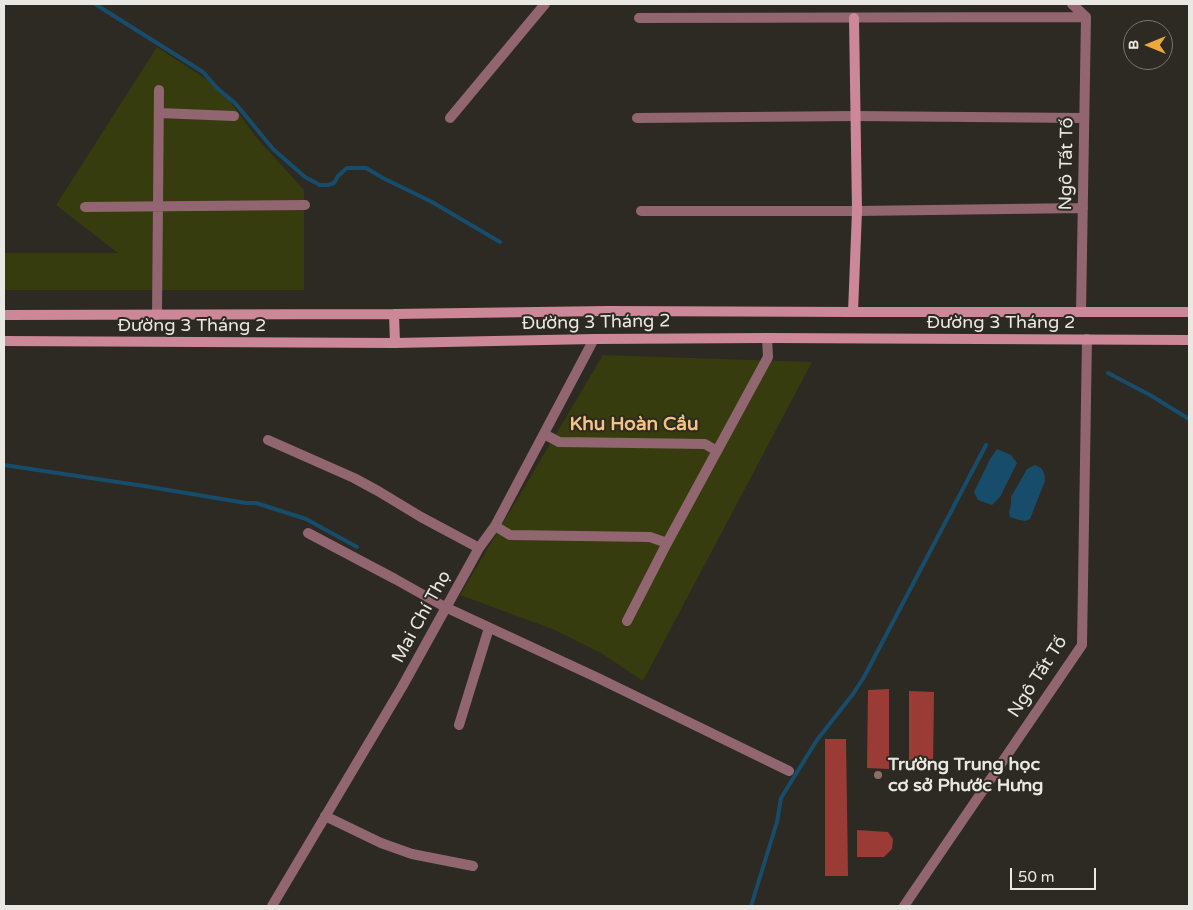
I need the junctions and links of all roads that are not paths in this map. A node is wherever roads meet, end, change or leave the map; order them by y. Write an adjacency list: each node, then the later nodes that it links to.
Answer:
1 (545, 4): 10 (street)
2 (1072, 4): 3 (street)
3 (1086, 16): 5 (street); 12 (street, Ngô Tất Tố)
4 (638, 18): 5 (street)
5 (854, 18): 9 (main road)
6 (159, 90): 7 (street)
7 (159, 113): 8 (street); 14 (street)
8 (234, 116)
9 (855, 116): 11 (street); 12 (street); 18 (main road)
10 (450, 118)
11 (637, 118)
12 (1084, 118): 16 (street, Ngô Tất Tố)
13 (305, 205): 14 (street)
14 (158, 207): 15 (street); 24 (street)
15 (85, 208)
16 (1083, 208): 18 (street); 20 (street, Ngô Tất Tố)
17 (641, 211): 18 (street)
18 (857, 211): 19 (main road)
19 (853, 312): 20 (main road, Đường 3 Tháng 2); 22 (main road, Đường 3 Tháng 2)
20 (1080, 312): 21 (main road, Đường 3 Tháng 2)
21 (1189, 312)
22 (394, 314): 24 (main road, Đường 3 Tháng 2); 30 (main road)
23 (4, 315): 24 (main road, Đường 3 Tháng 2)
24 (157, 315)
25 (767, 338): 26 (main road, Đường 3 Tháng 2); 27 (main road, Đường 3 Tháng 2); 33 (street)
26 (594, 339): 30 (main road, Đường 3 Tháng 2); 31 (street, Mai Chí Thọ)
27 (1087, 339): 28 (main road, Đường 3 Tháng 2); 46 (street, Ngô Tất Tố)
28 (1189, 340)
29 (4, 341): 30 (main road, Đường 3 Tháng 2)
30 (395, 343)
31 (544, 434): 33 (street); 34 (street, Mai Chí Thọ)
32 (268, 440): 37 (street)
33 (717, 451): 36 (street)
34 (495, 526): 36 (street); 37 (street, Mai Chí Thọ)
35 (308, 533): 38 (street)
36 (667, 544): 39 (street)
37 (479, 548): 38 (street, Mai Chí Thọ)
38 (445, 607): 40 (street); 43 (street, Mai Chí Thọ)
39 (628, 620)
40 (489, 628): 41 (street); 42 (street)
41 (459, 725)
42 (789, 771)
43 (325, 816): 44 (street); 45 (street, Mai Chí Thọ)
44 (473, 866)
45 (272, 906)
46 (904, 906)

